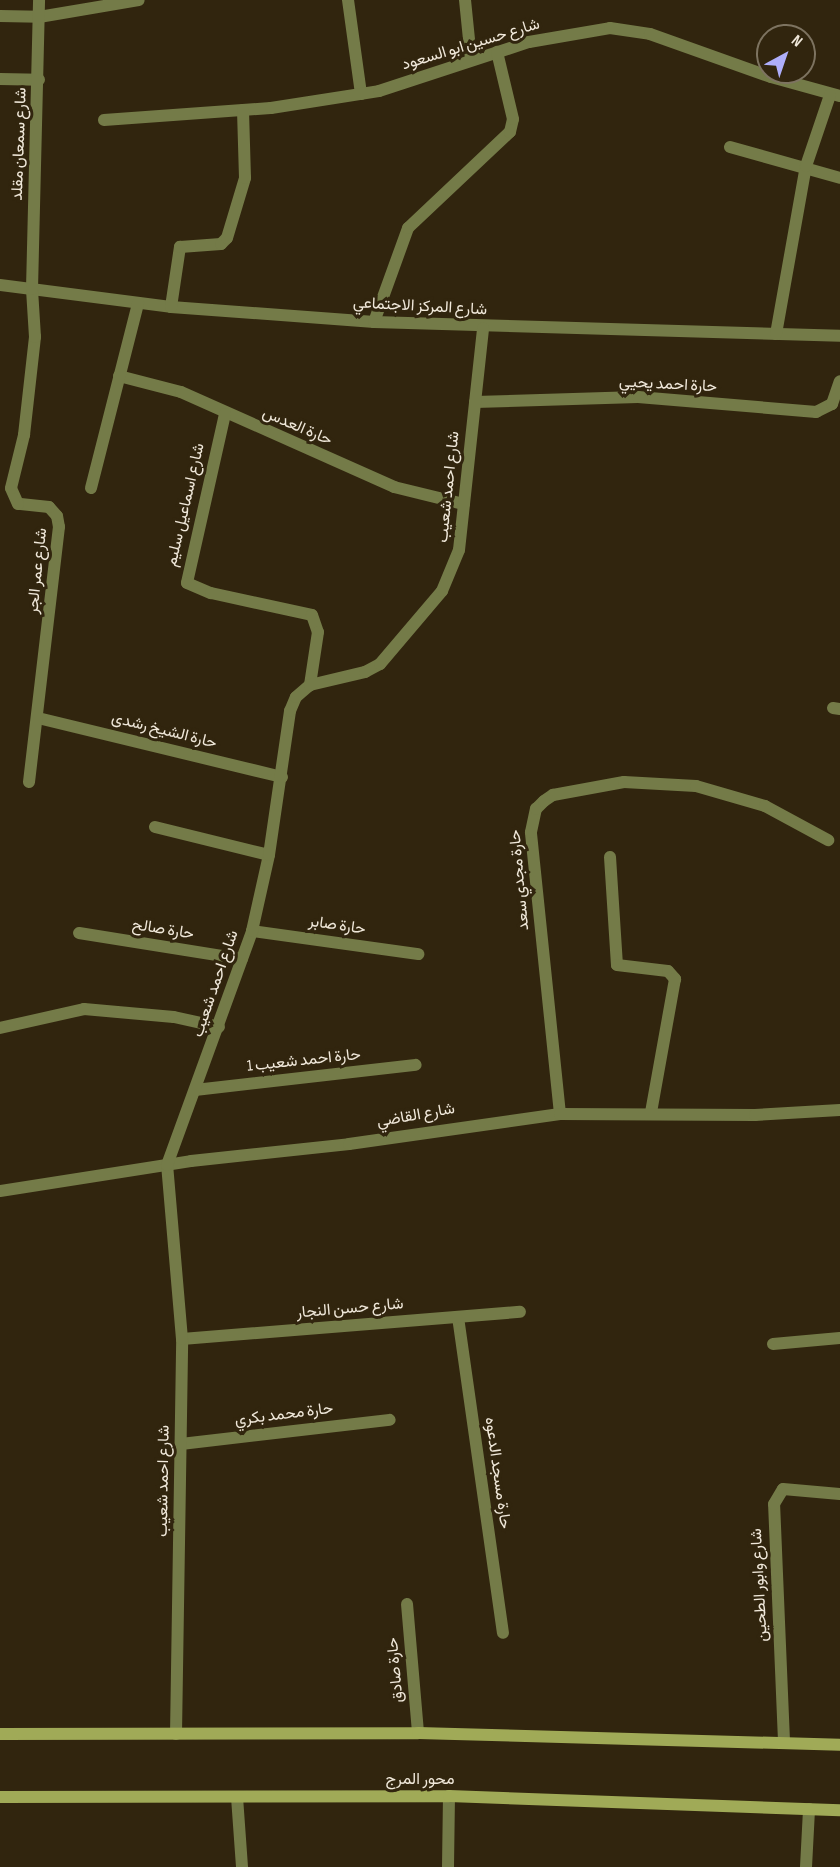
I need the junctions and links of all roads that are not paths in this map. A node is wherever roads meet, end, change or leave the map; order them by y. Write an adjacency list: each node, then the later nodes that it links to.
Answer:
1 (39, 0): 6 (street, شارع سمعان مقلد)
2 (139, 0): 6 (street)
3 (348, 0): 11 (street)
4 (465, 0): 8 (street)
5 (0, 16): 6 (street)
6 (39, 16): 10 (street, شارع سمعان مقلد)
7 (497, 52): 8 (street, شارع حسين ابو السعود); 12 (street, شارع حسين ابو السعود); 22 (street)
8 (471, 59): 11 (street, شارع حسين ابو السعود)
9 (0, 79): 10 (street)
10 (39, 80): 19 (street, شارع سمعان مقلد)
11 (361, 93): 13 (street, شارع حسين ابو السعود)
12 (835, 96): 16 (street)
13 (243, 110): 14 (street, شارع حسين ابو السعود); 21 (street)
14 (104, 120)
15 (730, 147): 16 (street)
16 (806, 166): 17 (street); 24 (street)
17 (840, 178)
18 (0, 285): 19 (street, شارع المركز الاجتماعي)
19 (32, 289): 20 (street, شارع المركز الاجتماعي); 33 (street, شارع عمر الجر)
20 (138, 303): 21 (street, شارع المركز الاجتماعي); 26 (street)
21 (171, 307): 22 (street, شارع المركز الاجتماعي)
22 (374, 322): 23 (street, شارع المركز الاجتماعي)
23 (483, 328): 24 (street, شارع المركز الاجتماعي); 28 (street, شارع احمد شعيب)
24 (776, 334): 25 (street, شارع المركز الاجتماعي)
25 (840, 336)
26 (119, 376): 29 (street, حارة العدس); 30 (street)
27 (840, 381): 28 (street, حارة احمد يحيي)
28 (475, 402): 31 (street, شارع احمد شعيب)
29 (225, 414): 31 (street, حارة العدس); 32 (street, شارع اسماعيل سليم)
30 (91, 488)
31 (464, 504): 32 (street, شارع احمد شعيب)
32 (310, 685): 34 (street, شارع احمد شعيب)
33 (38, 718): 34 (street, حارة الشيخ رشدى); 35 (street, شارع عمر الجر)
34 (282, 777): 38 (street, شارع احمد شعيب)
35 (29, 782)
36 (155, 827): 38 (street)
37 (828, 840): 50 (street, حارة مجدي سعد)
38 (269, 855): 40 (street, شارع احمد شعيب)
39 (610, 857): 49 (street)
40 (252, 931): 42 (street, حارة صابر); 43 (street, شارع احمد شعيب)
41 (79, 933): 43 (street, حارة صالح)
42 (418, 954)
43 (242, 958): 44 (street, شارع احمد شعيب)
44 (219, 1027): 45 (street); 47 (street, شارع احمد شعيب)
45 (0, 1028)
46 (416, 1065): 47 (street, حارة احمد شعيب 1)
47 (195, 1090): 51 (street, شارع احمد شعيب)
48 (840, 1110): 49 (street, شارع القاضي)
49 (651, 1112): 50 (street, شارع القاضي)
50 (560, 1114): 51 (street, شارع القاضي)
51 (167, 1165): 52 (street, شارع القاضي); 56 (street, شارع احمد شعيب)
52 (0, 1191)
53 (520, 1312): 54 (street, شارع حسن النجار)
54 (458, 1317): 56 (street, شارع حسن النجار); 62 (street, حارة مسجد الدعوه)
55 (840, 1338): 57 (street)
56 (183, 1339): 59 (street, شارع احمد شعيب)
57 (773, 1344)
58 (390, 1420): 59 (street, حارة محمد بكري)
59 (181, 1444): 65 (street, شارع احمد شعيب)
60 (840, 1494): 66 (street, شارع وابور الطحين)
61 (407, 1604): 63 (street, حارة صادق)
62 (502, 1633)
63 (418, 1733): 65 (main road); 66 (main road)
64 (0, 1734): 65 (main road)
65 (176, 1734)
66 (784, 1741): 67 (main road)
67 (840, 1745)
68 (449, 1796): 70 (main road, محور المرج); 71 (main road, محور المرج); 74 (street)
69 (0, 1797): 70 (main road, محور المرج)
70 (237, 1797): 73 (street)
71 (809, 1809): 72 (main road, محور المرج); 75 (street)
72 (840, 1810)
73 (242, 1867)
74 (448, 1867)
75 (806, 1867)

